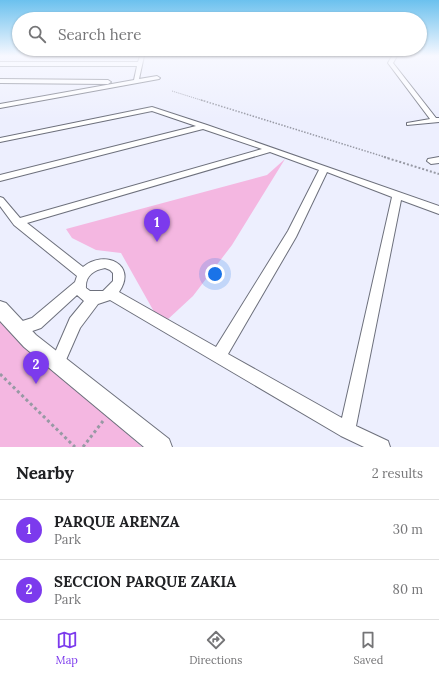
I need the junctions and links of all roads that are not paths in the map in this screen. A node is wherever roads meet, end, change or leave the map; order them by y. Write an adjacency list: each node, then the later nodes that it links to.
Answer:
1 (137, 77): 6 (street)
2 (401, 77): 9 (street)
3 (156, 78): 6 (street)
4 (0, 81): 7 (street)
5 (116, 82): 7 (street)
6 (136, 82): 7 (street)
7 (105, 85): 8 (street)
8 (0, 106)
9 (437, 121): 10 (street)
10 (409, 124)
11 (204, 126): 12 (street); 13 (street); 15 (street)
12 (0, 140)
13 (270, 149): 14 (street); 19 (street)
14 (324, 169): 16 (street); 25 (street)
15 (0, 178)
16 (397, 195): 18 (street); 27 (street)
17 (0, 200): 19 (street)
18 (439, 210)
19 (18, 222): 20 (street)
20 (82, 280): 21 (street); 22 (street); 24 (street)
21 (110, 293): 22 (street); 25 (street)
22 (94, 299): 26 (street)
23 (0, 309): 24 (street)
24 (18, 329): 26 (street)
25 (219, 356): 27 (street)
26 (57, 364): 28 (street)
27 (347, 430): 29 (street)
28 (162, 447)
29 (382, 447)

